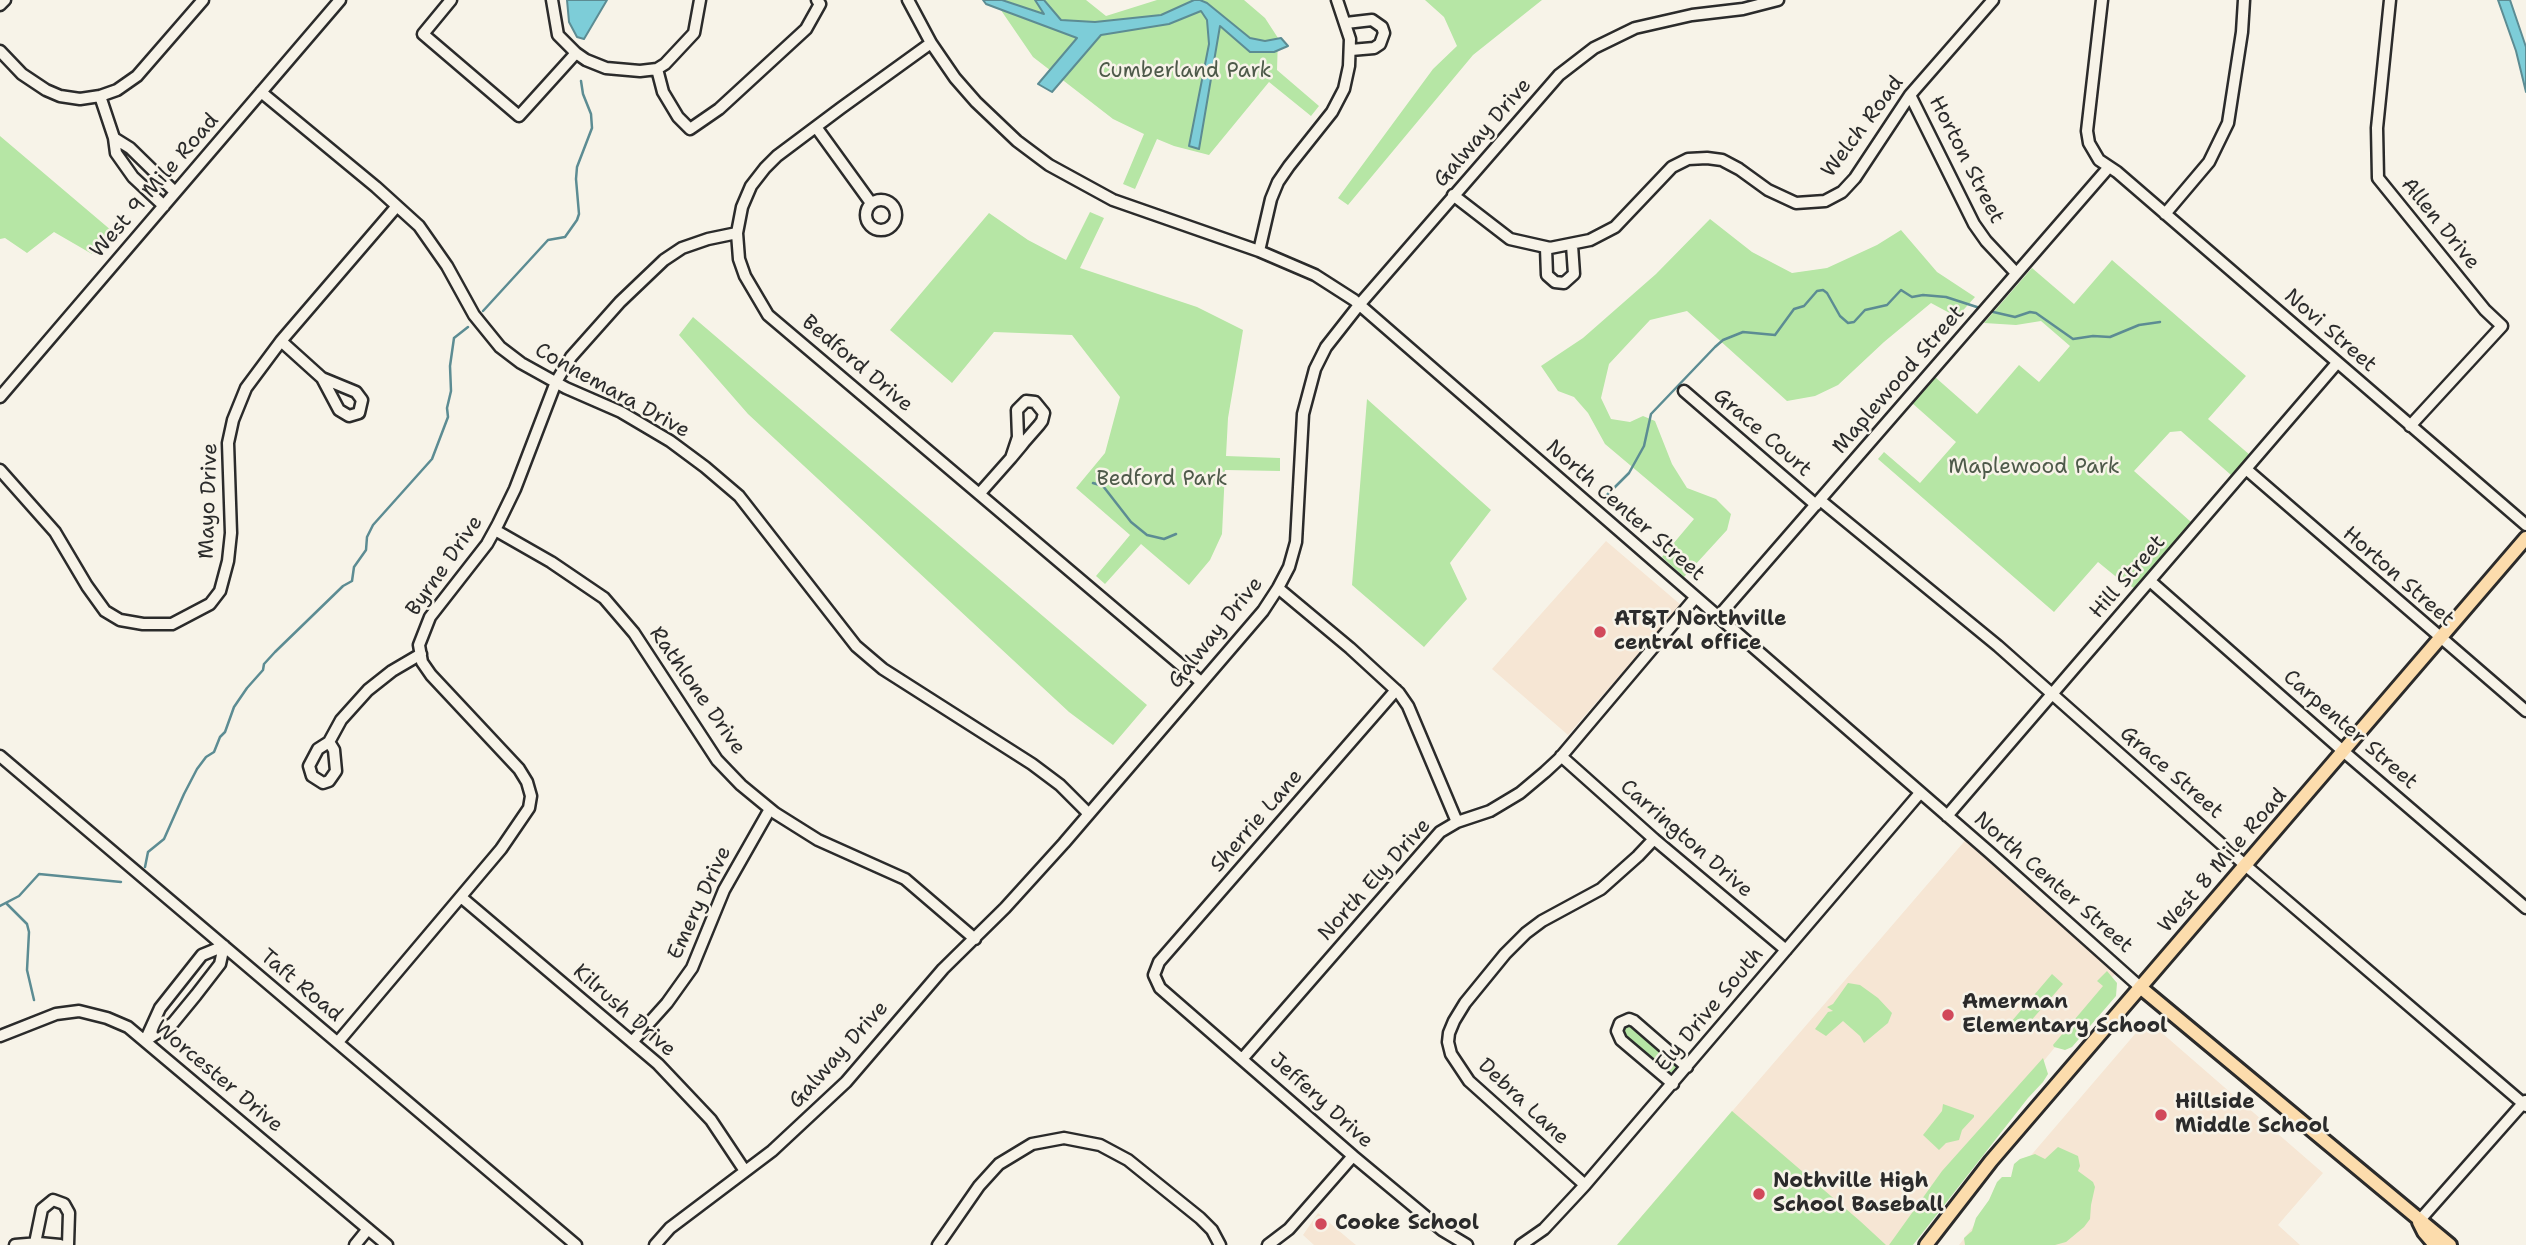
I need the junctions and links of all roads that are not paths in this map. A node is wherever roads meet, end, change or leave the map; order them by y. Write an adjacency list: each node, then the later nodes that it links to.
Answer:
1 (5, 0): 16 (street)
2 (203, 0): 26 (street)
3 (340, 0): 24 (street, West 9 Mile Road)
4 (451, 0): 22 (street)
5 (552, 0): 22 (street)
6 (700, 0): 23 (street)
7 (817, 0): 23 (street)
8 (908, 0): 19 (street, North Center Street)
9 (1337, 0): 18 (street)
10 (1716, 0): 17 (street)
11 (1778, 0): 17 (street, Galway Drive)
12 (1993, 0): 25 (street, Welch Road)
13 (2102, 0): 29 (street, Novi Street)
14 (2244, 0): 35 (street)
15 (2390, 0): 48 (street, Allen Drive)
16 (0, 5)
17 (1719, 12): 31 (street, Galway Drive)
18 (1346, 23): 21 (street); 21 (street)
19 (932, 43): 27 (street, Bedford Drive); 39 (street, North Center Street)
20 (0, 51): 26 (street)
21 (1351, 51): 39 (street)
22 (576, 53): 23 (street)
23 (657, 69)
24 (261, 92): 30 (street, West 9 Mile Road); 34 (street, Connemara Drive)
25 (1910, 95): 37 (street, Welch Road); 40 (street, Horton Street)
26 (100, 96): 28 (street)
27 (816, 127): 32 (street); 36 (street, Bedford Drive)
28 (114, 138): 30 (street); 33 (street)
29 (2109, 167): 35 (street, Novi Street); 40 (street, Maplewood Street)
30 (175, 192): 33 (street, West 9 Mile Road)
31 (1453, 195): 38 (street, Welch Road); 41 (street, Galway Drive)
32 (871, 203)
33 (164, 206): 47 (street, West 9 Mile Road)
34 (397, 206): 42 (street, Mayo Drive); 45 (street, Connemara Drive)
35 (2165, 214): 43 (street, Novi Street)
36 (737, 233): 45 (street, Byrne Drive); 52 (street, Bedford Drive)
37 (1572, 244): 38 (street, Welch Road); 38 (street)
38 (1546, 248)
39 (1259, 251): 41 (street, North Center Street)
40 (2016, 273): 53 (street, Maplewood Street)
41 (1359, 305): 58 (street, Galway Drive); 59 (street, North Center Street)
42 (281, 341): 44 (street); 51 (street, Mayo Drive)
43 (2337, 363): 48 (street, Novi Street); 50 (street, Hill Street)
44 (322, 378): 44 (street)
45 (556, 382): 55 (street, Byrne Drive); 73 (street, Connemara Drive)
46 (1684, 391): 53 (street, Grace Court)
47 (0, 397)
48 (2410, 426): 54 (street, Novi Street)
49 (1011, 458): 49 (street); 52 (street)
50 (2246, 469): 57 (street, Hill Street); 61 (street, Horton Street)
51 (0, 470)
52 (980, 493): 63 (street, Bedford Drive)
53 (1818, 503): 60 (street, Maplewood Street); 65 (street, Grace Street)
54 (2526, 525)
55 (495, 530): 62 (street, Byrne Drive); 72 (street, Rathlone Drive)
56 (2526, 538): 61 (main road, West 8 Mile Road)
57 (2150, 581): 65 (street, Hill Street); 68 (street, Carpenter Street)
58 (1279, 589): 63 (street, Galway Drive); 64 (street)
59 (1695, 598): 60 (street, North Center Street); 70 (street, North Ely Drive)
60 (1718, 617): 71 (street, North Center Street)
61 (2440, 639): 66 (street, Horton Street); 68 (main road, West 8 Mile Road)
62 (421, 654): 67 (street); 78 (street)
63 (1201, 682): 73 (street, Galway Drive)
64 (1396, 690): 75 (street); 83 (street, Sherrie Lane)
65 (2051, 695): 74 (street, Hill Street); 77 (street, Grace Street)
66 (2526, 712)
67 (329, 742)
68 (2343, 751): 77 (main road, West 8 Mile Road); 79 (street, Carpenter Street)
69 (0, 756): 81 (street, Taft Road)
70 (1562, 756): 75 (street, North Ely Drive); 76 (street, Carrington Drive)
71 (1920, 793): 74 (street, North Center Street); 82 (street, Ely Drive South)
72 (770, 809): 80 (street, Rathlone Drive); 88 (street, Emery Drive)
73 (1089, 814): 80 (street, Galway Drive)
74 (1947, 816): 84 (street, North Center Street)
75 (1457, 822): 89 (street, North Ely Drive)
76 (1654, 839): 82 (street, Carrington Drive); 95 (street, Debra Lane)
77 (2245, 864): 84 (main road, West 8 Mile Road); 92 (street, Grace Street)
78 (461, 897): 87 (street); 88 (street, Kilrush Drive)
79 (2526, 908)
80 (975, 939): 94 (street, Galway Drive)
81 (224, 946): 86 (street); 86 (street); 87 (street, Taft Road)
82 (1786, 950): 90 (street, Ely Drive South)
83 (1155, 981): 89 (street, Jeffery Drive)
84 (2140, 987): 96 (main road, North Center Street); 111 (main road, West 8 Mile Road)
85 (0, 1036): 86 (street, Worcester Drive)
86 (145, 1041): 97 (street, Worcester Drive)
87 (338, 1042): 104 (street, Taft Road)
88 (632, 1042): 94 (street, Kilrush Drive)
89 (1243, 1058): 93 (street, Jeffery Drive)
90 (1687, 1067): 91 (street, Ely Drive South); 91 (street)
91 (1673, 1084): 95 (street, Ely Drive South)
92 (2525, 1103): 96 (street)
93 (1353, 1156): 108 (street); 109 (street, Jeffery Drive)
94 (745, 1171): 105 (street, Galway Drive)
95 (1585, 1185): 110 (street, Ely Drive South)
96 (2419, 1221): 112 (main road, North Center Street); 113 (main road, North Center Street)
97 (368, 1229): 102 (street); 103 (street, Worcester Drive)
98 (35, 1243): 99 (street); 100 (street); 101 (street)
99 (15, 1245)
100 (60, 1245)
101 (68, 1245)
102 (355, 1245)
103 (387, 1245)
104 (576, 1245)
105 (655, 1245)
106 (938, 1245): 107 (street)
107 (1220, 1245)
108 (1268, 1245)
109 (1467, 1245)
110 (1521, 1245)
111 (1926, 1245)
112 (2435, 1245)
113 (2450, 1245)

